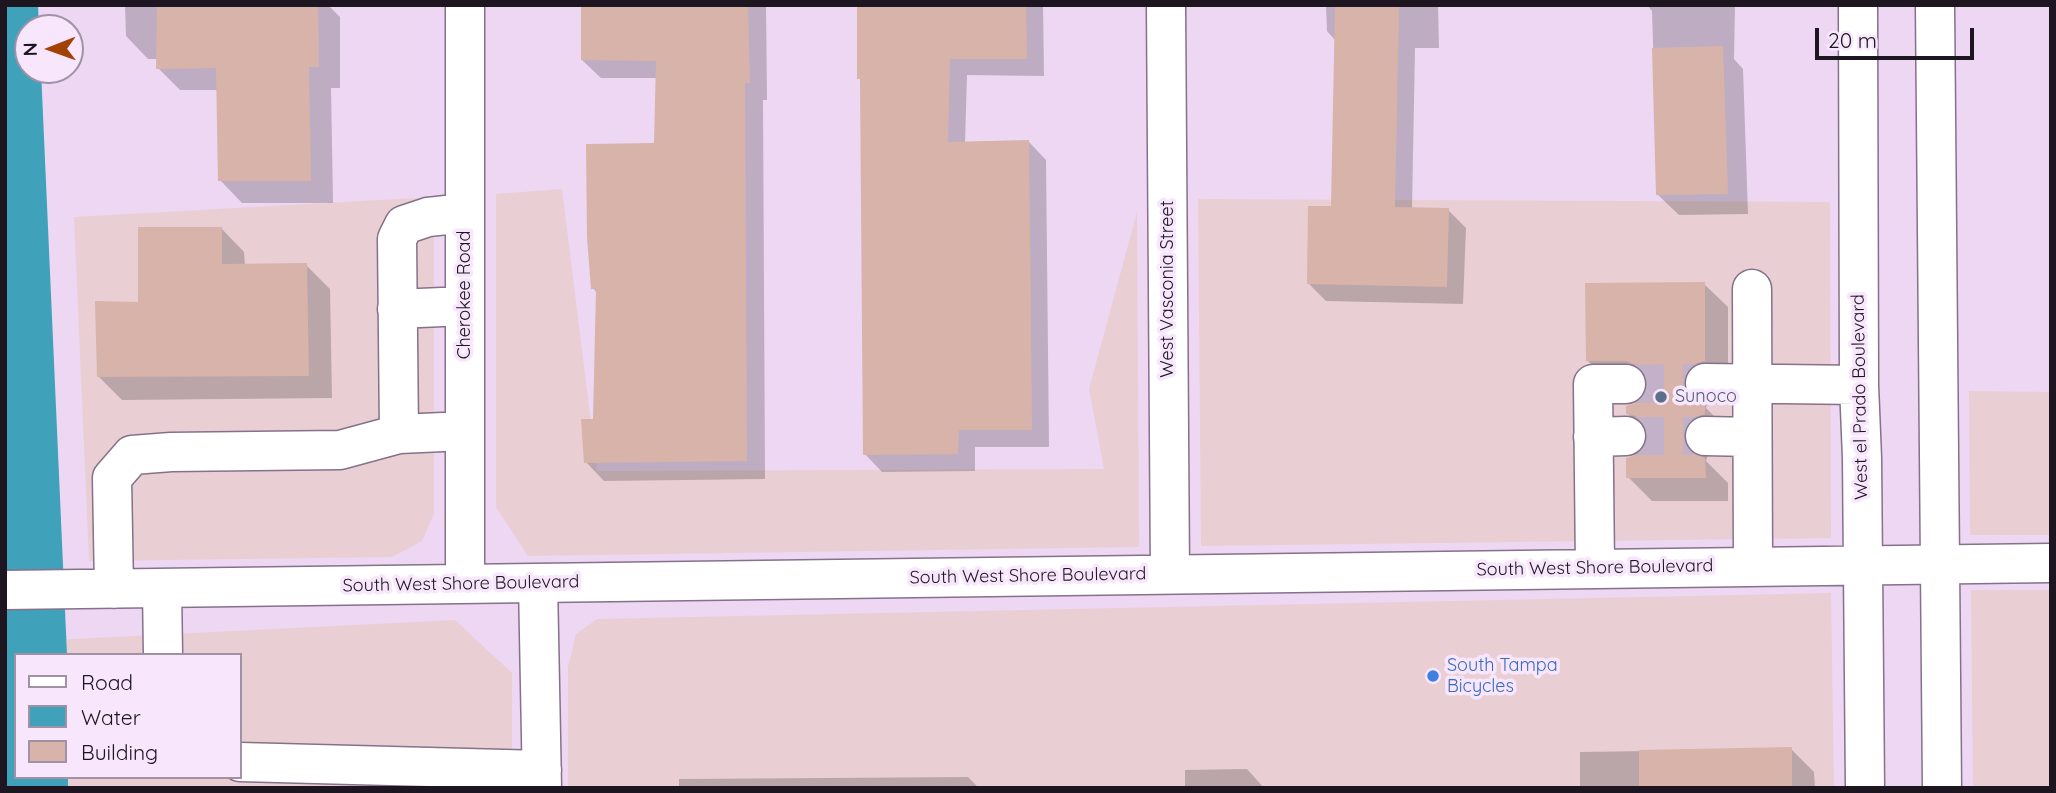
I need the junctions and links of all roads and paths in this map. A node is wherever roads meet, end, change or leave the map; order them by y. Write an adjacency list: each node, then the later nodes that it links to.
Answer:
1 (465, 5): 5 (street, Cherokee Road)
2 (1166, 5): 22 (street, West Vasconia Street)
3 (1858, 5): 12 (street, West el Prado Boulevard)
4 (1935, 5): 17 (street)
5 (465, 213): 7 (street, Cherokee Road); 8 (street)
6 (1752, 289): 10 (street)
7 (465, 306): 8 (street); 13 (street, Cherokee Road)
8 (397, 309): 14 (street)
9 (1705, 383): 10 (street)
10 (1752, 383): 12 (street); 16 (street)
11 (1626, 384): 21 (street)
12 (1859, 384): 19 (street, West el Prado Boulevard)
13 (465, 431): 14 (street); 24 (street, Cherokee Road)
14 (399, 433): 26 (street)
15 (1705, 436): 16 (street)
16 (1752, 437): 20 (street)
17 (1939, 563): 18 (street, South West Shore Boulevard); 19 (street, South West Shore Boulevard); 32 (street)
18 (2051, 563)
19 (1863, 565): 20 (street, South West Shore Boulevard); 31 (street, West el Prado Boulevard)
20 (1753, 566): 21 (street, South West Shore Boulevard)
21 (1595, 568): 22 (street, South West Shore Boulevard)
22 (1170, 574): 23 (street, South West Shore Boulevard)
23 (538, 583): 24 (street, South West Shore Boulevard); 30 (street)
24 (465, 584): 25 (street, South West Shore Boulevard)
25 (162, 588): 26 (street, South West Shore Boulevard); 28 (street)
26 (114, 589): 27 (street, South West Shore Boulevard)
27 (5, 590)
28 (163, 653)
29 (242, 762): 30 (street)
30 (542, 779)
31 (1865, 788)
32 (1942, 788)

